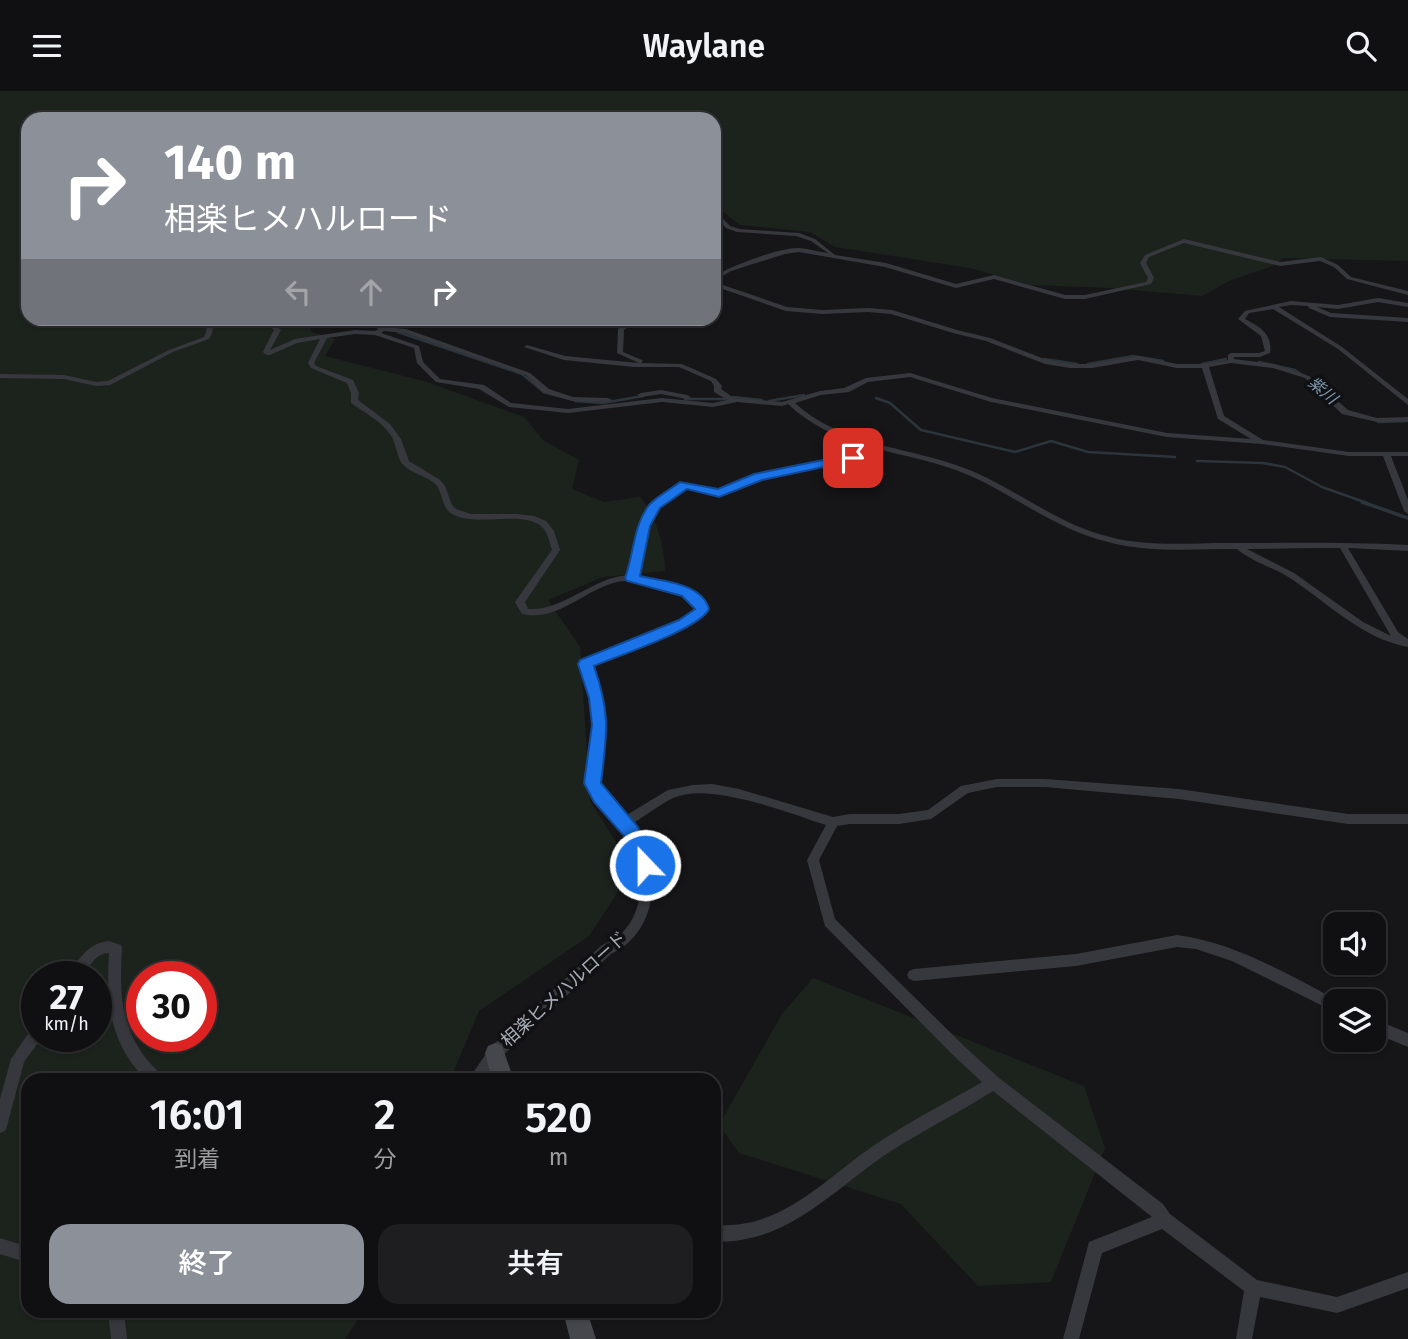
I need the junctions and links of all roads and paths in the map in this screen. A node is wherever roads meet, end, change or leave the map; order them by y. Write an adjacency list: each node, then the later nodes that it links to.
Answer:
1 (721, 220): 2 (street)
2 (835, 256): 3 (street); 5 (street)
3 (721, 276)
4 (721, 284): 18 (street)
5 (1408, 293)
6 (1306, 304): 7 (street); 8 (street); 9 (street)
7 (1408, 305)
8 (1276, 308): 16 (street); 22 (street)
9 (1408, 320)
10 (209, 326): 19 (street)
11 (274, 326): 14 (street)
12 (625, 326): 17 (street)
13 (376, 333): 14 (street); 20 (street); 20 (street)
14 (324, 337): 32 (street, 相楽ヒメハルロード)
15 (527, 347): 17 (street)
16 (1231, 361): 18 (street); 23 (street)
17 (649, 365): 20 (street)
18 (1206, 366): 24 (street)
19 (0, 376)
20 (729, 399): 21 (street)
21 (791, 403): 24 (street); 25 (street)
22 (1408, 403)
23 (1408, 419)
24 (1262, 442): 27 (street)
25 (869, 443): 30 (street); 32 (street)
26 (1408, 453): 27 (street)
27 (1387, 456): 28 (street)
28 (1408, 511)
29 (1342, 545): 30 (street); 31 (street); 33 (street)
30 (1239, 546): 33 (street)
31 (1408, 548)
32 (635, 578): 36 (street, 相楽ヒメハルロード)
33 (1407, 645)
34 (1408, 819): 35 (street)
35 (833, 822): 36 (street); 47 (street)
36 (624, 823): 43 (street, 相楽ヒメハルロード)
37 (85, 961): 44 (street)
38 (914, 975): 39 (street)
39 (1323, 1000)
40 (1386, 1031): 41 (street)
41 (1408, 1040)
42 (23, 1052): 48 (street)
43 (495, 1053): 45 (street); 46 (street, 相楽ヒメハルロード)
44 (146, 1073)
45 (480, 1073)
46 (501, 1073)
47 (994, 1083): 49 (street); 50 (street)
48 (0, 1126)
49 (1164, 1220): 54 (street); 59 (street)
50 (721, 1234)
51 (0, 1246): 52 (street)
52 (21, 1253)
53 (1408, 1280): 54 (street)
54 (1253, 1287): 60 (street)
55 (117, 1318): 57 (street)
56 (577, 1318): 58 (street)
57 (119, 1339)
58 (583, 1339)
59 (1071, 1339)
60 (1244, 1339)

